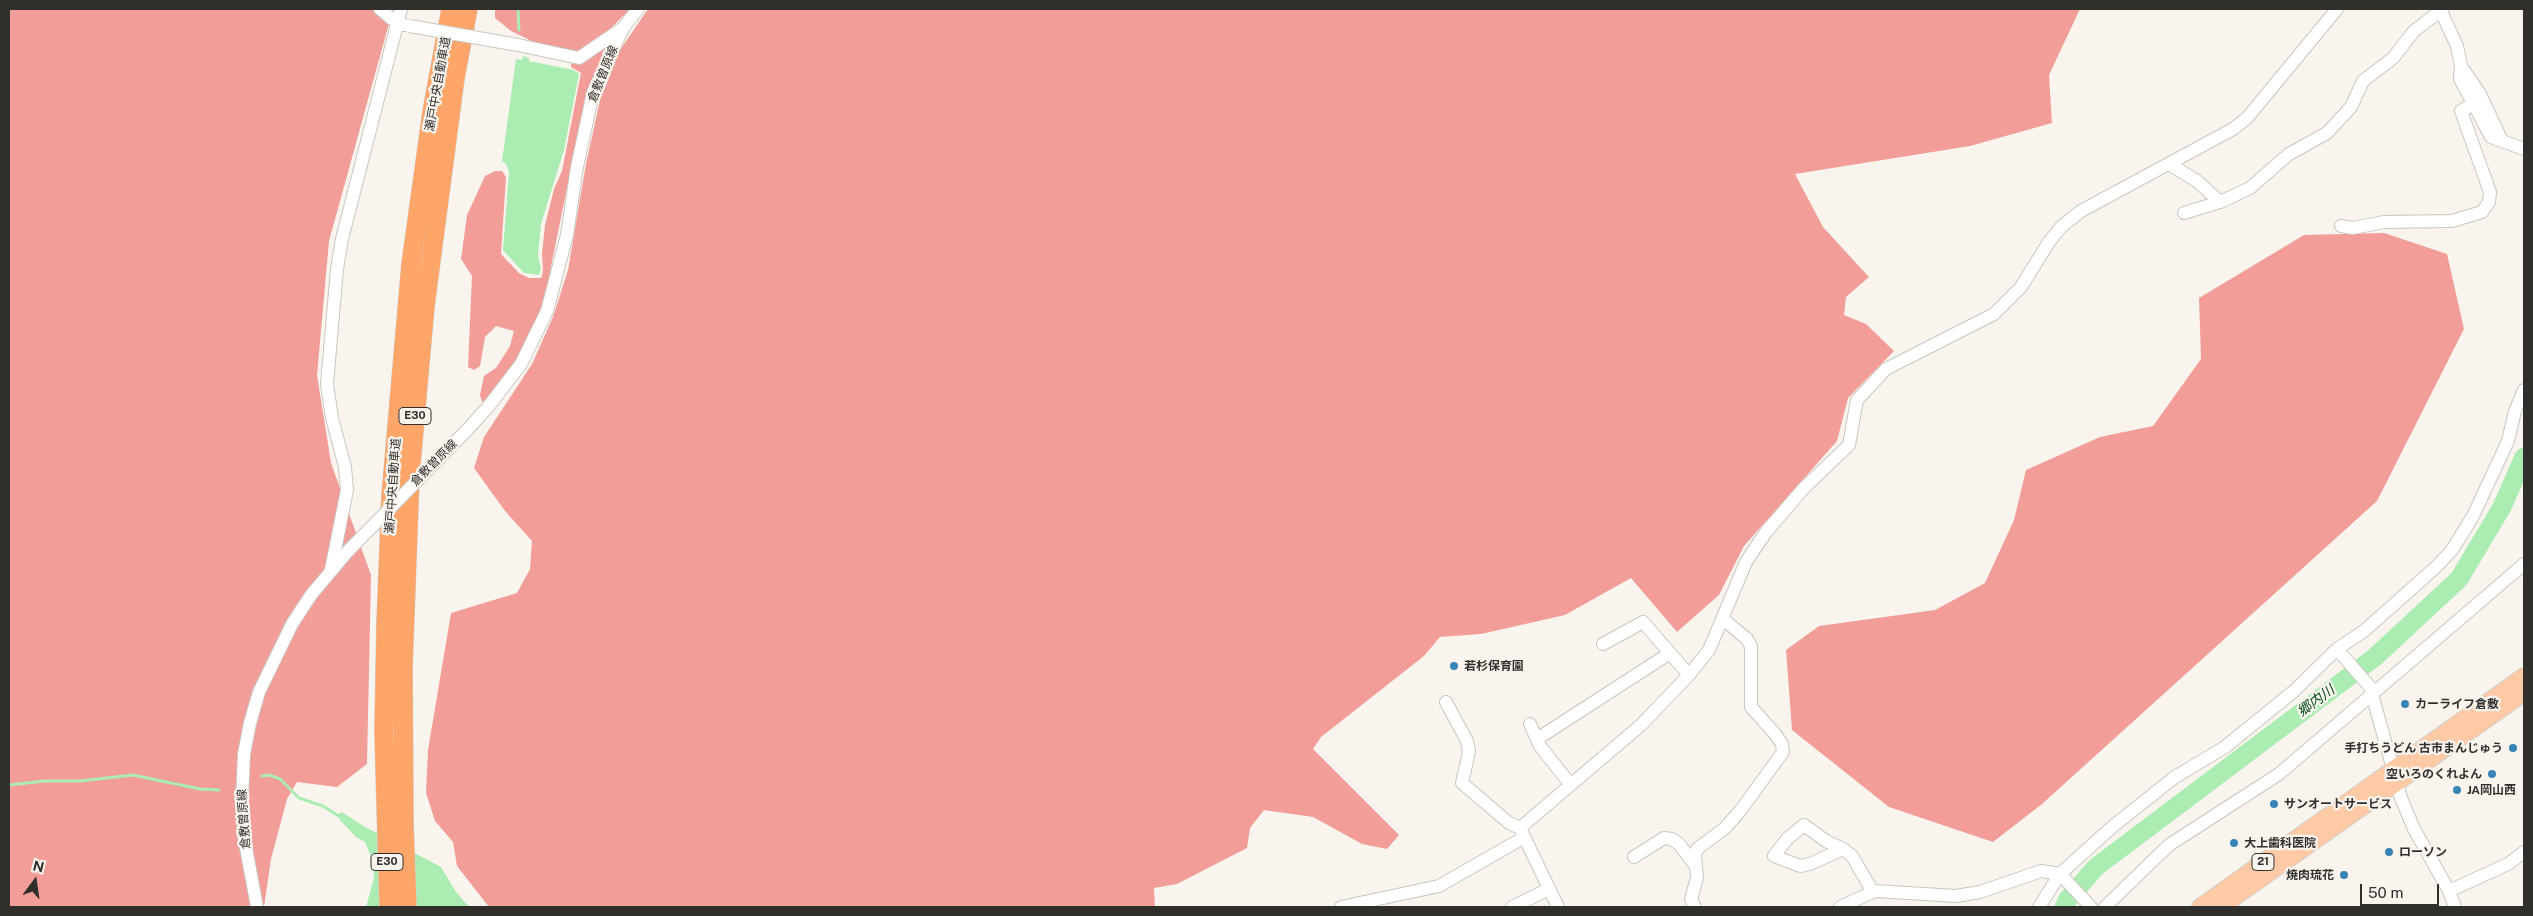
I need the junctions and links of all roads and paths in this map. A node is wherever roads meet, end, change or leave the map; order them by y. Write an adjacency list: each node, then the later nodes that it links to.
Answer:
1 (380, 9): 9 (street)
2 (401, 9): 9 (street)
3 (451, 9): 47 (highway, 瀬戸中央自動車道 / E30)
4 (468, 9): 12 (highway, 瀬戸中央自動車道 / E30)
5 (480, 9): 12 (highway)
6 (638, 9): 10 (street, 倉敷曽原線)
7 (2337, 9): 16 (street)
8 (2441, 10): 11 (street); 17 (street)
9 (404, 25): 10 (street, bridge); 22 (street)
10 (623, 28): 22 (street, 倉敷曽原線, bridge)
11 (2462, 66): 13 (street); 14 (street)
12 (455, 78): 48 (highway, 瀬戸中央自動車道 / E30)
13 (2473, 104): 14 (street); 19 (street)
14 (2502, 141): 15 (street)
15 (2524, 149)
16 (2169, 164): 17 (street); 23 (street)
17 (2220, 202): 18 (street)
18 (2184, 213)
19 (2340, 226)
20 (2524, 390): 25 (street)
21 (2524, 564): 29 (street)
22 (331, 570): 46 (street, 倉敷曽原線)
23 (1723, 619): 27 (street); 40 (street)
24 (1603, 644): 26 (street)
25 (2339, 651): 29 (street); 41 (street)
26 (1670, 653): 27 (street); 33 (street)
27 (1689, 676): 35 (street)
28 (2524, 676): 34 (main road, 21)
29 (2371, 691): 34 (street); 56 (street)
30 (2524, 692): 34 (main road, 21)
31 (1446, 702): 36 (street)
32 (1530, 724): 33 (street)
33 (1536, 739): 35 (street)
34 (2395, 775): 43 (main road, 21); 44 (street)
35 (1570, 784): 36 (street)
36 (1522, 833): 42 (street); 49 (street)
37 (1843, 849): 37 (street); 45 (street)
38 (2524, 852): 44 (street)
39 (1634, 857): 40 (street)
40 (1695, 865): 52 (street)
41 (2061, 876): 45 (street); 54 (street); 55 (street)
42 (1549, 889): 50 (street); 51 (street)
43 (2233, 891): 57 (main road, 21); 58 (main road, 21)
44 (2449, 891): 59 (street)
45 (1873, 892): 53 (street)
46 (257, 907)
47 (389, 907)
48 (407, 907)
49 (1341, 907)
50 (1512, 907)
51 (1558, 907)
52 (1695, 907)
53 (1840, 907)
54 (2039, 907)
55 (2090, 907)
56 (2105, 907)
57 (2200, 907)
58 (2222, 907)
59 (2455, 907)

